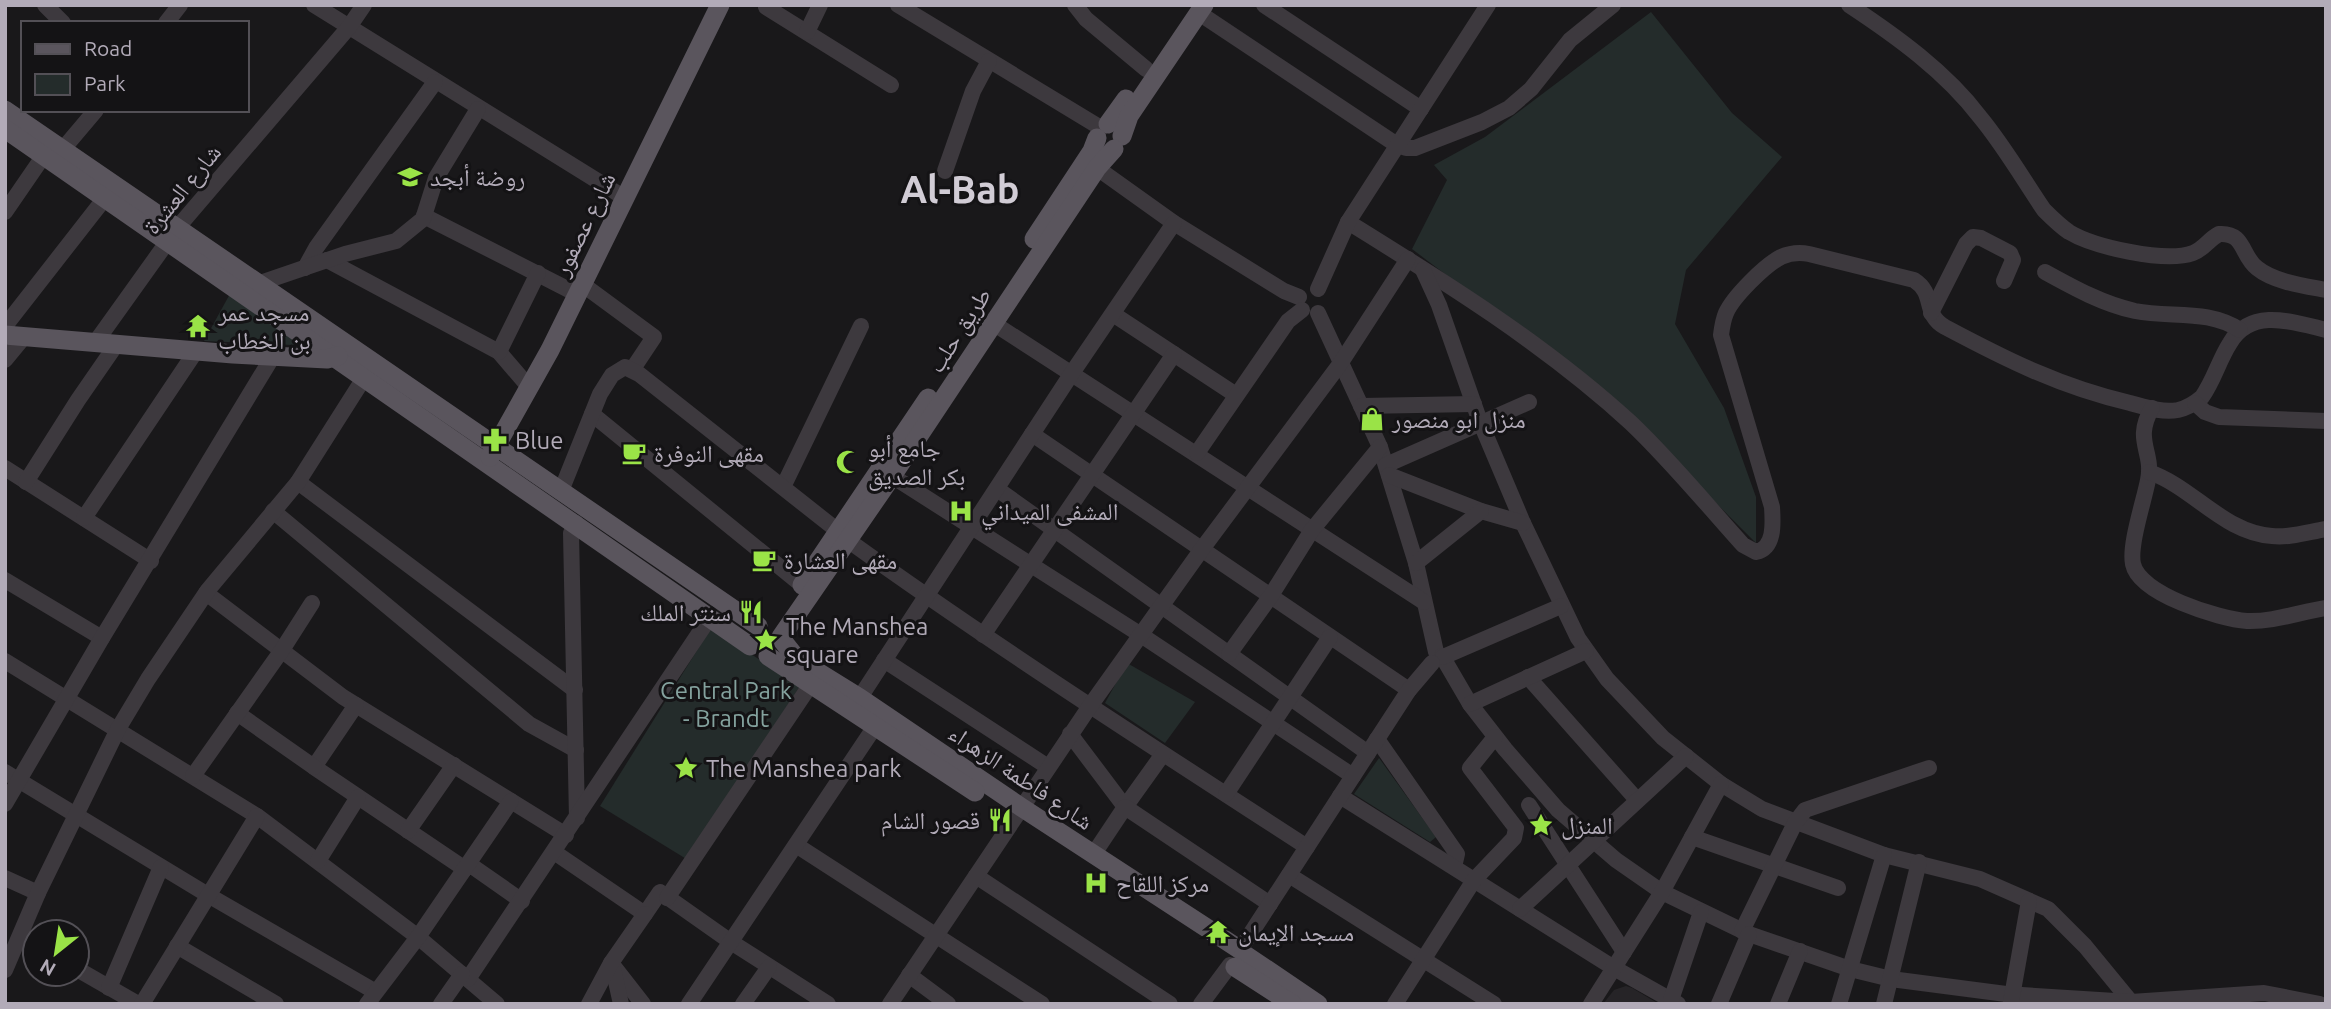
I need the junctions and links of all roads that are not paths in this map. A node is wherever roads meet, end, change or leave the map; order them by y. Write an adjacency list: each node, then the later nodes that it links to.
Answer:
1 (45, 5): 15 (street)
2 (180, 5): 16 (street)
3 (314, 5): 17 (street)
4 (364, 5): 17 (street, شارع العشرة)
5 (720, 5): 34 (main road, شارع عصفور)
6 (820, 5): 18 (street)
7 (898, 5): 19 (street)
8 (1075, 5): 20 (street)
9 (1264, 5): 24 (street)
10 (1488, 5): 24 (street)
11 (1613, 5): 29 (street)
12 (1849, 5): 49 (street)
13 (766, 7): 18 (street)
14 (1197, 8): 20 (main road); 28 (main road, طريق حلب); 29 (street)
15 (61, 21)
16 (168, 21)
17 (349, 27): 21 (street); 39 (street, شارع العشرة)
18 (807, 32): 22 (street)
19 (989, 61): 28 (street); 32 (street)
20 (1146, 69): 28 (main road)
21 (435, 82): 23 (street); 42 (street)
22 (891, 85)
23 (478, 108): 34 (street); 36 (street)
24 (1421, 109): 29 (street)
25 (5, 110): 30 (main road)
26 (94, 112): 30 (street)
27 (5, 129): 30 (main road)
28 (1109, 135): 31 (main road, طريق حلب); 107 (main road)
29 (1398, 145): 37 (street)
30 (53, 149): 33 (main road); 35 (street); 39 (main road)
31 (1097, 168): 38 (street); 53 (main road, طريق حلب)
32 (945, 171)
33 (105, 198): 39 (main road); 54 (street)
34 (625, 198): 47 (main road, شارع عصفور)
35 (5, 212)
36 (424, 216): 40 (street); 44 (street)
37 (1348, 222): 41 (street); 48 (street)
38 (1174, 223): 50 (street); 52 (street)
39 (173, 234): 46 (main road); 59 (street, شارع العشرة); 66 (main road)
40 (327, 260): 42 (street); 63 (street)
41 (1415, 264): 51 (street); 68 (street); 76 (street)
42 (305, 268): 46 (street)
43 (2045, 272): 56 (street)
44 (538, 274): 47 (street); 63 (street)
45 (2004, 281): 51 (street)
46 (260, 283): 61 (main road)
47 (580, 289): 69 (street); 72 (main road, شارع عصفور)
48 (1318, 289): 50 (street); 50 (street)
49 (2326, 290)
50 (1306, 307): 68 (street); 73 (street)
51 (1931, 313): 78 (street)
52 (1113, 314): 64 (street); 70 (street)
53 (993, 323): 70 (street); 91 (main road, طريق حلب)
54 (5, 326)
55 (861, 326): 94 (street)
56 (2240, 330): 57 (street); 75 (street)
57 (2326, 330)
58 (15, 336): 59 (main road); 67 (street)
59 (95, 343): 60 (main road)
60 (116, 345): 62 (main road); 92 (street)
61 (356, 350): 66 (main road); 86 (main road)
62 (196, 351): 65 (main road); 100 (street)
63 (499, 352): 72 (street)
64 (1174, 354): 73 (street); 79 (street)
65 (273, 356): 66 (main road); 109 (street)
66 (334, 357): 71 (main road)
67 (5, 360)
68 (1340, 364): 77 (street); 95 (street)
69 (632, 370): 80 (street); 94 (street)
70 (1072, 373): 79 (street); 83 (street)
71 (364, 378): 86 (main road); 93 (street)
72 (529, 387): 86 (main road, شارع عصفور)
73 (1236, 395): 85 (street)
74 (1529, 402): 82 (street)
75 (2195, 402): 78 (street); 81 (street)
76 (1474, 404): 77 (street); 82 (street)
77 (1361, 406): 84 (street)
78 (2152, 408): 89 (street)
79 (1134, 413): 85 (street); 90 (street)
80 (592, 414): 97 (street); 113 (street)
81 (2326, 421)
82 (1481, 422): 88 (street); 102 (street)
83 (1032, 434): 90 (street); 96 (street)
84 (1380, 447): 88 (street); 106 (street)
85 (1197, 453): 95 (street)
86 (492, 454): 97 (main road, شارع فاطمة الزهراء); 101 (main road, شارع فاطمة الزهراء)
87 (5, 468): 92 (street)
88 (1387, 470): 99 (street); 110 (street)
89 (2149, 472): 104 (street); 121 (street)
90 (1092, 475): 105 (street); 108 (street)
91 (892, 477): 103 (street); 107 (main road, طريق حلب)
92 (26, 481): 100 (street)
93 (298, 482): 98 (street); 138 (street)
94 (783, 487): 107 (street)
95 (1248, 487): 106 (street); 108 (street)
96 (997, 489): 103 (street); 105 (street)
97 (561, 491): 123 (main road, شارع فاطمة الزهراء)
98 (273, 511): 114 (street); 153 (street)
99 (1481, 511): 102 (street); 110 (street)
100 (84, 518): 109 (street)
101 (576, 523): 122 (main road, شارع فاطمة الزهراء); 138 (street)
102 (1523, 523): 120 (street)
103 (971, 528): 111 (street); 115 (street)
104 (2326, 529)
105 (1055, 530): 111 (street); 119 (street)
106 (1312, 530): 116 (street); 117 (street)
107 (844, 536): 113 (main road); 115 (street); 123 (main road)
108 (1202, 549): 116 (street); 119 (street)
109 (151, 561): 127 (street)
110 (1416, 563): 117 (street)
111 (1031, 565): 124 (street); 125 (street)
112 (5, 580): 127 (street)
113 (802, 585): 123 (main road)
114 (206, 593): 129 (street); 149 (street)
115 (926, 596): 124 (street); 134 (street)
116 (1270, 597): 126 (street); 131 (street)
117 (1424, 602): 133 (street)
118 (312, 603): 129 (street)
119 (1162, 606): 125 (street); 131 (street)
120 (1561, 606): 130 (street); 133 (street)
121 (2326, 608)
122 (710, 617): 128 (main road, شارع فاطمة الزهراء); 176 (street)
123 (774, 632): 128 (main road); 132 (main road); 142 (main road, شارع فاطمة الزهراء)
124 (984, 635): 145 (street)
125 (1141, 635): 145 (street); 148 (street)
126 (1330, 636): 139 (street); 140 (street)
127 (102, 638): 141 (street)
128 (750, 646): 132 (main road, شارع فاطمة الزهراء)
129 (282, 650): 144 (street); 146 (street)
130 (1587, 651): 136 (street); 156 (street)
131 (1229, 654): 140 (street)
132 (768, 656): 137 (main road, شارع فاطمة الزهراء)
133 (1438, 657): 139 (street); 143 (street)
134 (884, 660): 142 (street); 159 (street)
135 (5, 661): 141 (street)
136 (1528, 677): 143 (street); 168 (street)
137 (811, 684): 142 (main road, شارع فاطمة الزهراء); 202 (street)
138 (575, 690): 153 (street)
139 (1409, 690): 152 (street)
140 (1290, 697): 148 (street); 154 (street)
141 (69, 698): 149 (street); 161 (street)
142 (855, 704): 147 (main road, شارع فاطمة الزهراء)
143 (1470, 704): 151 (street)
144 (356, 705): 157 (street); 158 (street)
145 (1090, 706): 150 (street); 155 (street)
146 (237, 713): 158 (street); 162 (street)
147 (880, 720): 173 (main road, شارع فاطمة الزهراء); 182 (street)
148 (1273, 722): 163 (street); 165 (street)
149 (118, 729): 162 (street); 174 (street)
150 (1070, 734): 159 (street); 172 (street)
151 (1495, 737): 181 (street); 197 (street)
152 (1377, 739): 154 (street); 192 (street)
153 (576, 750): 176 (street)
154 (1368, 753): 163 (street)
155 (1163, 754): 165 (street); 172 (street)
156 (1686, 756): 164 (street); 168 (street)
157 (454, 765): 169 (street); 178 (street)
158 (314, 767): 167 (street)
159 (1048, 767): 173 (street)
160 (1930, 768): 177 (street)
161 (12, 776): 170 (street); 174 (street)
162 (193, 776): 175 (street)
163 (1353, 776): 166 (street)
164 (1721, 784): 177 (street); 180 (street)
165 (1226, 794): 183 (street)
166 (1340, 796): 183 (street); 192 (street)
167 (358, 797): 178 (street); 187 (street)
168 (1637, 800): 181 (street)
169 (511, 801): 179 (street); 191 (street)
170 (5, 804)
171 (1529, 805): 189 (street)
172 (1125, 807): 185 (street); 205 (street)
173 (1018, 812): 185 (main road, شارع فاطمة الزهراء); 195 (street); 217 (main road, شارع فاطمة الزهراء)
174 (75, 816): 190 (street); 200 (street)
175 (257, 816): 187 (street); 201 (street)
176 (577, 818): 179 (street)
177 (1795, 823): 186 (street); 193 (street)
178 (408, 831): 191 (street)
179 (566, 835): 184 (street)
180 (1692, 837): 193 (street); 199 (street)
181 (1593, 840): 189 (street); 199 (street)
182 (796, 845): 210 (street); 212 (street)
183 (1307, 847): 194 (street)
184 (554, 852): 203 (street); 208 (street)
185 (1094, 855): 217 (main road, شارع فاطمة الزهراء)
186 (1884, 855): 188 (street); 222 (street)
187 (318, 861): 211 (street)
188 (1919, 862): 204 (street); 227 (street)
189 (1567, 864): 206 (street); 216 (street)
190 (161, 867): 201 (street); 228 (street)
191 (467, 867): 203 (street); 211 (street)
192 (1454, 867): 197 (street)
193 (1773, 867): 198 (street); 209 (street)
194 (1289, 875): 205 (street); 218 (street)
195 (976, 876): 210 (street); 249 (street)
196 (5, 878): 200 (street)
197 (1474, 880): 206 (street); 218 (street)
198 (1838, 888)
199 (1662, 892): 207 (street); 216 (street)
200 (38, 893): 213 (street)
201 (208, 895): 214 (street); 229 (street)
202 (667, 898): 208 (street); 212 (street)
203 (522, 901): 225 (street)
204 (2029, 901): 231 (street); 235 (street)
205 (1270, 904): 217 (street)
206 (1520, 909): 221 (street)
207 (1701, 912): 209 (street); 233 (street)
208 (645, 914): 219 (street)
209 (1746, 932): 215 (street); 256 (street)
210 (937, 934): 224 (street); 232 (street)
211 (418, 937): 225 (street); 229 (street)
212 (732, 942): 220 (street); 244 (street)
213 (12, 945): 223 (street)
214 (177, 946): 237 (street); 238 (street)
215 (1800, 951): 222 (street); 257 (street)
216 (1624, 953): 221 (street)
217 (1236, 957): 250 (street); 251 (main road, شارع فاطمة الزهراء); 252 (main road, شارع فاطمة الزهراء)
218 (1422, 959): 253 (street); 254 (street)
219 (611, 963): 241 (street); 242 (street); 243 (street)
220 (769, 967): 245 (street); 246 (street)
221 (1614, 968): 233 (street); 255 (street)
222 (1850, 969): 227 (street); 258 (street)
223 (5, 970)
224 (909, 975): 247 (street); 248 (street)
225 (465, 976): 239 (street); 240 (street)
226 (91, 977): 228 (street)
227 (1891, 979): 231 (street); 259 (street)
228 (109, 988): 237 (street)
229 (370, 998)
230 (2261, 998): 235 (street); 236 (street)
231 (2012, 999): 234 (street)
232 (1037, 1002)
233 (1675, 1002)
234 (2110, 1002): 235 (street)
235 (2131, 1002)
236 (2321, 1002)
237 (142, 1003)
238 (276, 1004)
239 (441, 1004)
240 (497, 1004)
241 (589, 1004)
242 (621, 1004)
243 (643, 1004)
244 (689, 1004)
245 (743, 1004)
246 (828, 1004)
247 (890, 1004)
248 (948, 1004)
249 (1170, 1004)
250 (1201, 1004)
251 (1292, 1004)
252 (1318, 1004)
253 (1395, 1004)
254 (1494, 1004)
255 (1591, 1004)
256 (1719, 1004)
257 (1778, 1004)
258 (1839, 1004)
259 (1884, 1004)

